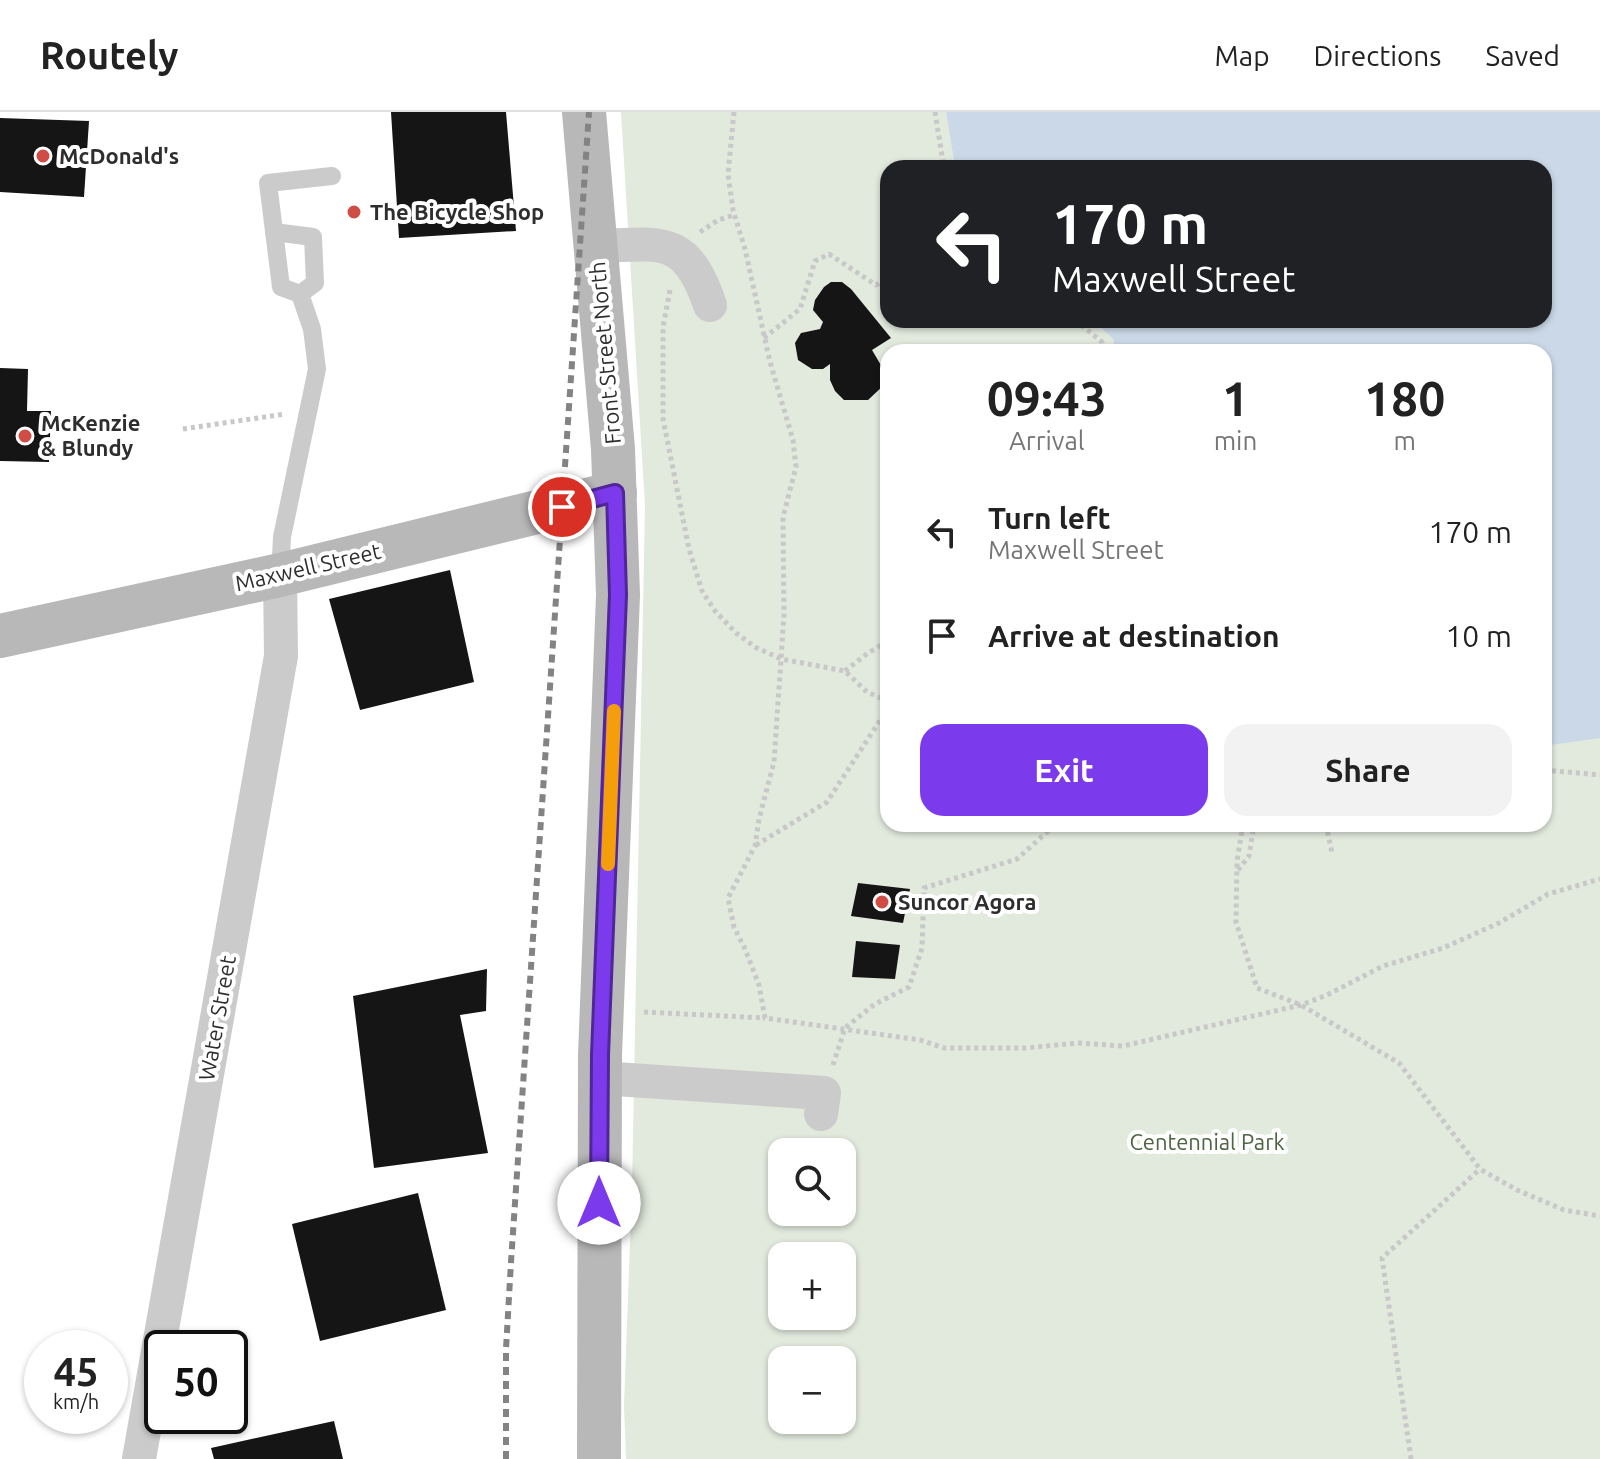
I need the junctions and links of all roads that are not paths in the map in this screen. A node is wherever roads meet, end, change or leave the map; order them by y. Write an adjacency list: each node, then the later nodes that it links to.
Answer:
1 (584, 112): 4 (main road, Front Street North)
2 (332, 176): 3 (lane)
3 (274, 232): 5 (lane); 5 (lane)
4 (596, 246): 6 (street); 7 (main road, Front Street North)
5 (300, 294): 8 (lane)
6 (710, 305)
7 (615, 493): 8 (main road, Maxwell Street); 10 (main road, Front Street North)
8 (280, 575): 9 (main road, Maxwell Street); 12 (street, Water Street)
9 (0, 636)
10 (600, 1078): 11 (street); 13 (main road, Front Street North)
11 (822, 1103)
12 (139, 1459)
13 (599, 1459)

